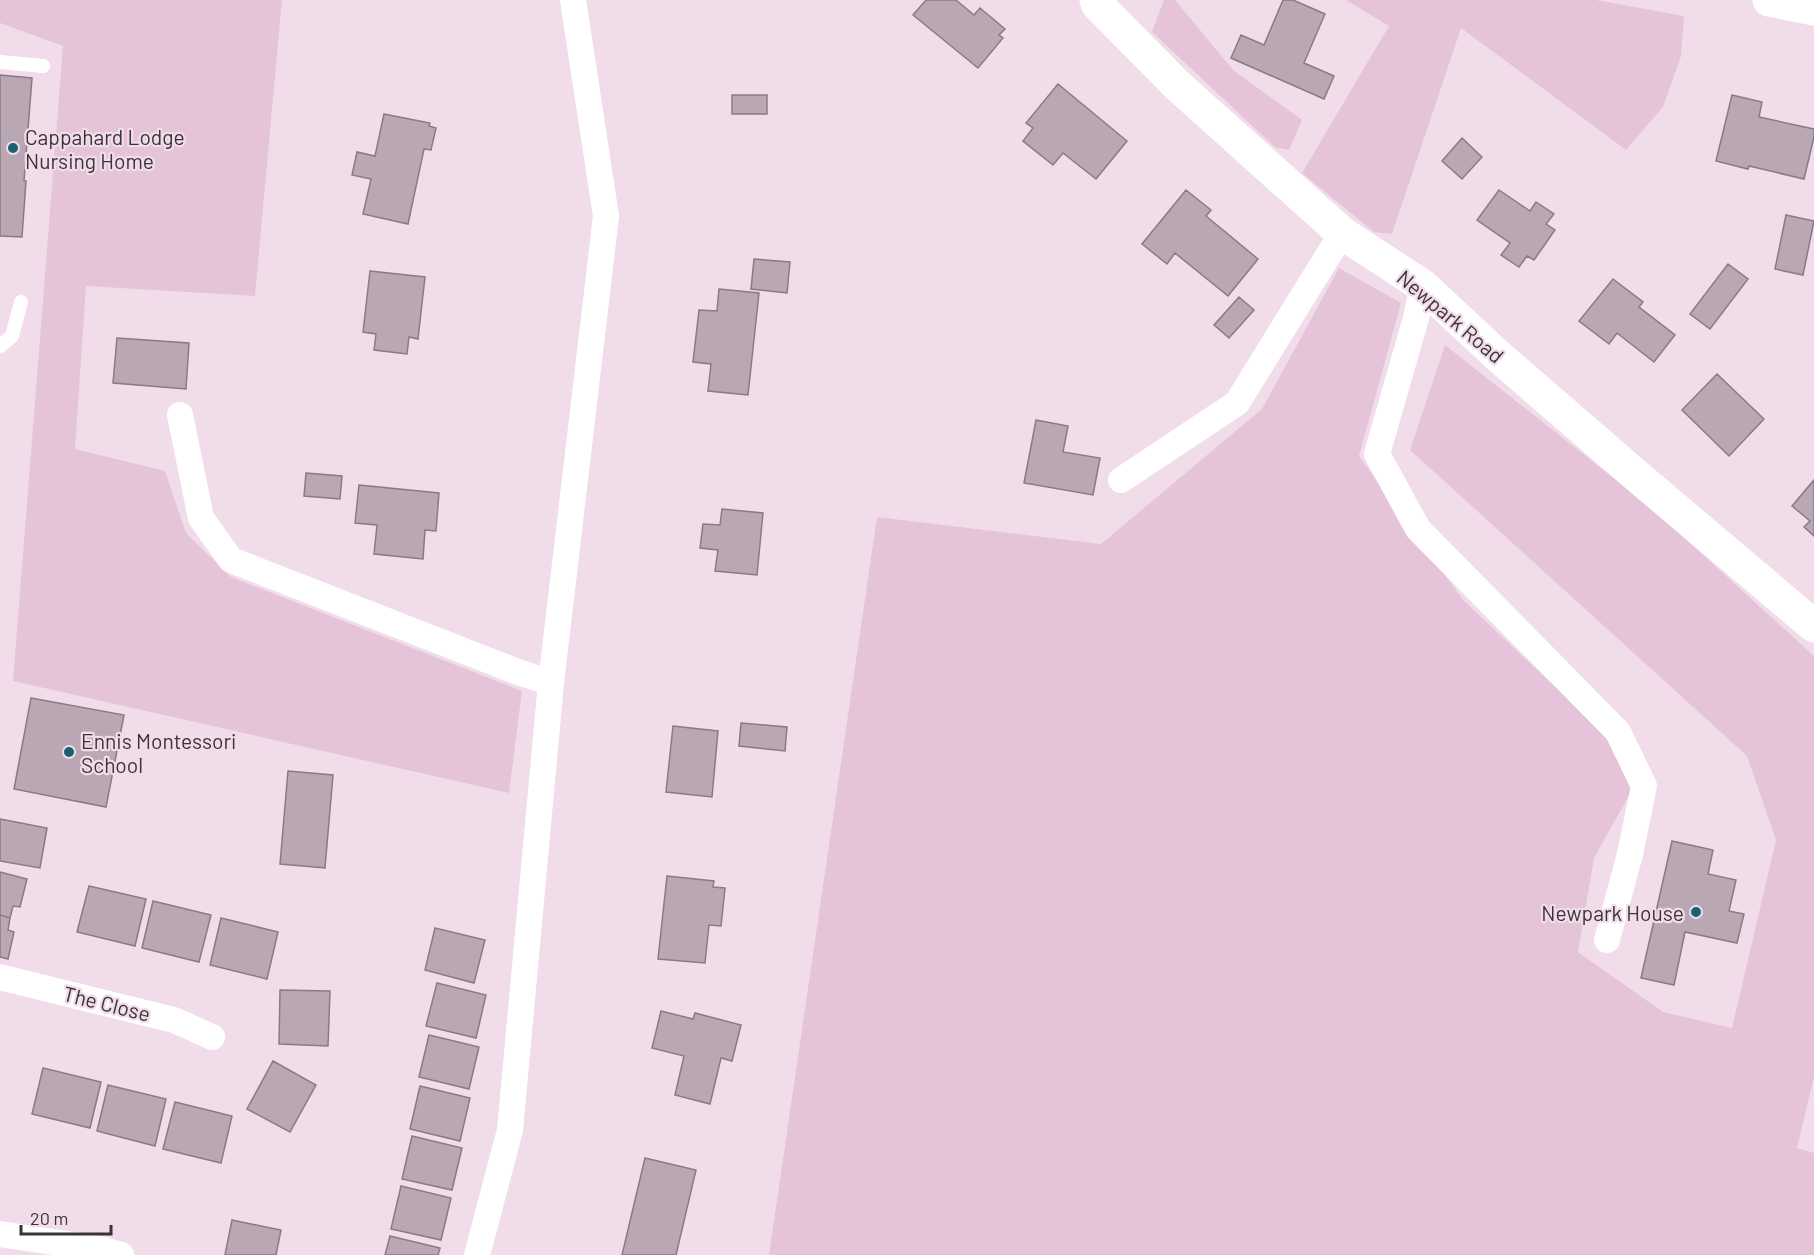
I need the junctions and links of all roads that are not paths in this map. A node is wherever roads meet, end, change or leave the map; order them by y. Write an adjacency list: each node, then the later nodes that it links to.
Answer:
1 (573, 0): 14 (street)
2 (1096, 0): 7 (street, Newpark Road)
3 (1769, 0): 4 (street)
4 (1814, 9)
5 (0, 62): 6 (lane)
6 (43, 66)
7 (1342, 233): 8 (street, Newpark Road); 12 (street)
8 (1423, 286): 13 (street, Newpark Road); 15 (street)
9 (21, 302): 10 (lane)
10 (0, 346)
11 (180, 416): 14 (street)
12 (1121, 480)
13 (1814, 626)
14 (551, 683): 20 (street)
15 (1606, 940)
16 (0, 976): 17 (street, The Close)
17 (212, 1037)
18 (0, 1234): 19 (street)
19 (121, 1255)
20 (477, 1255)

